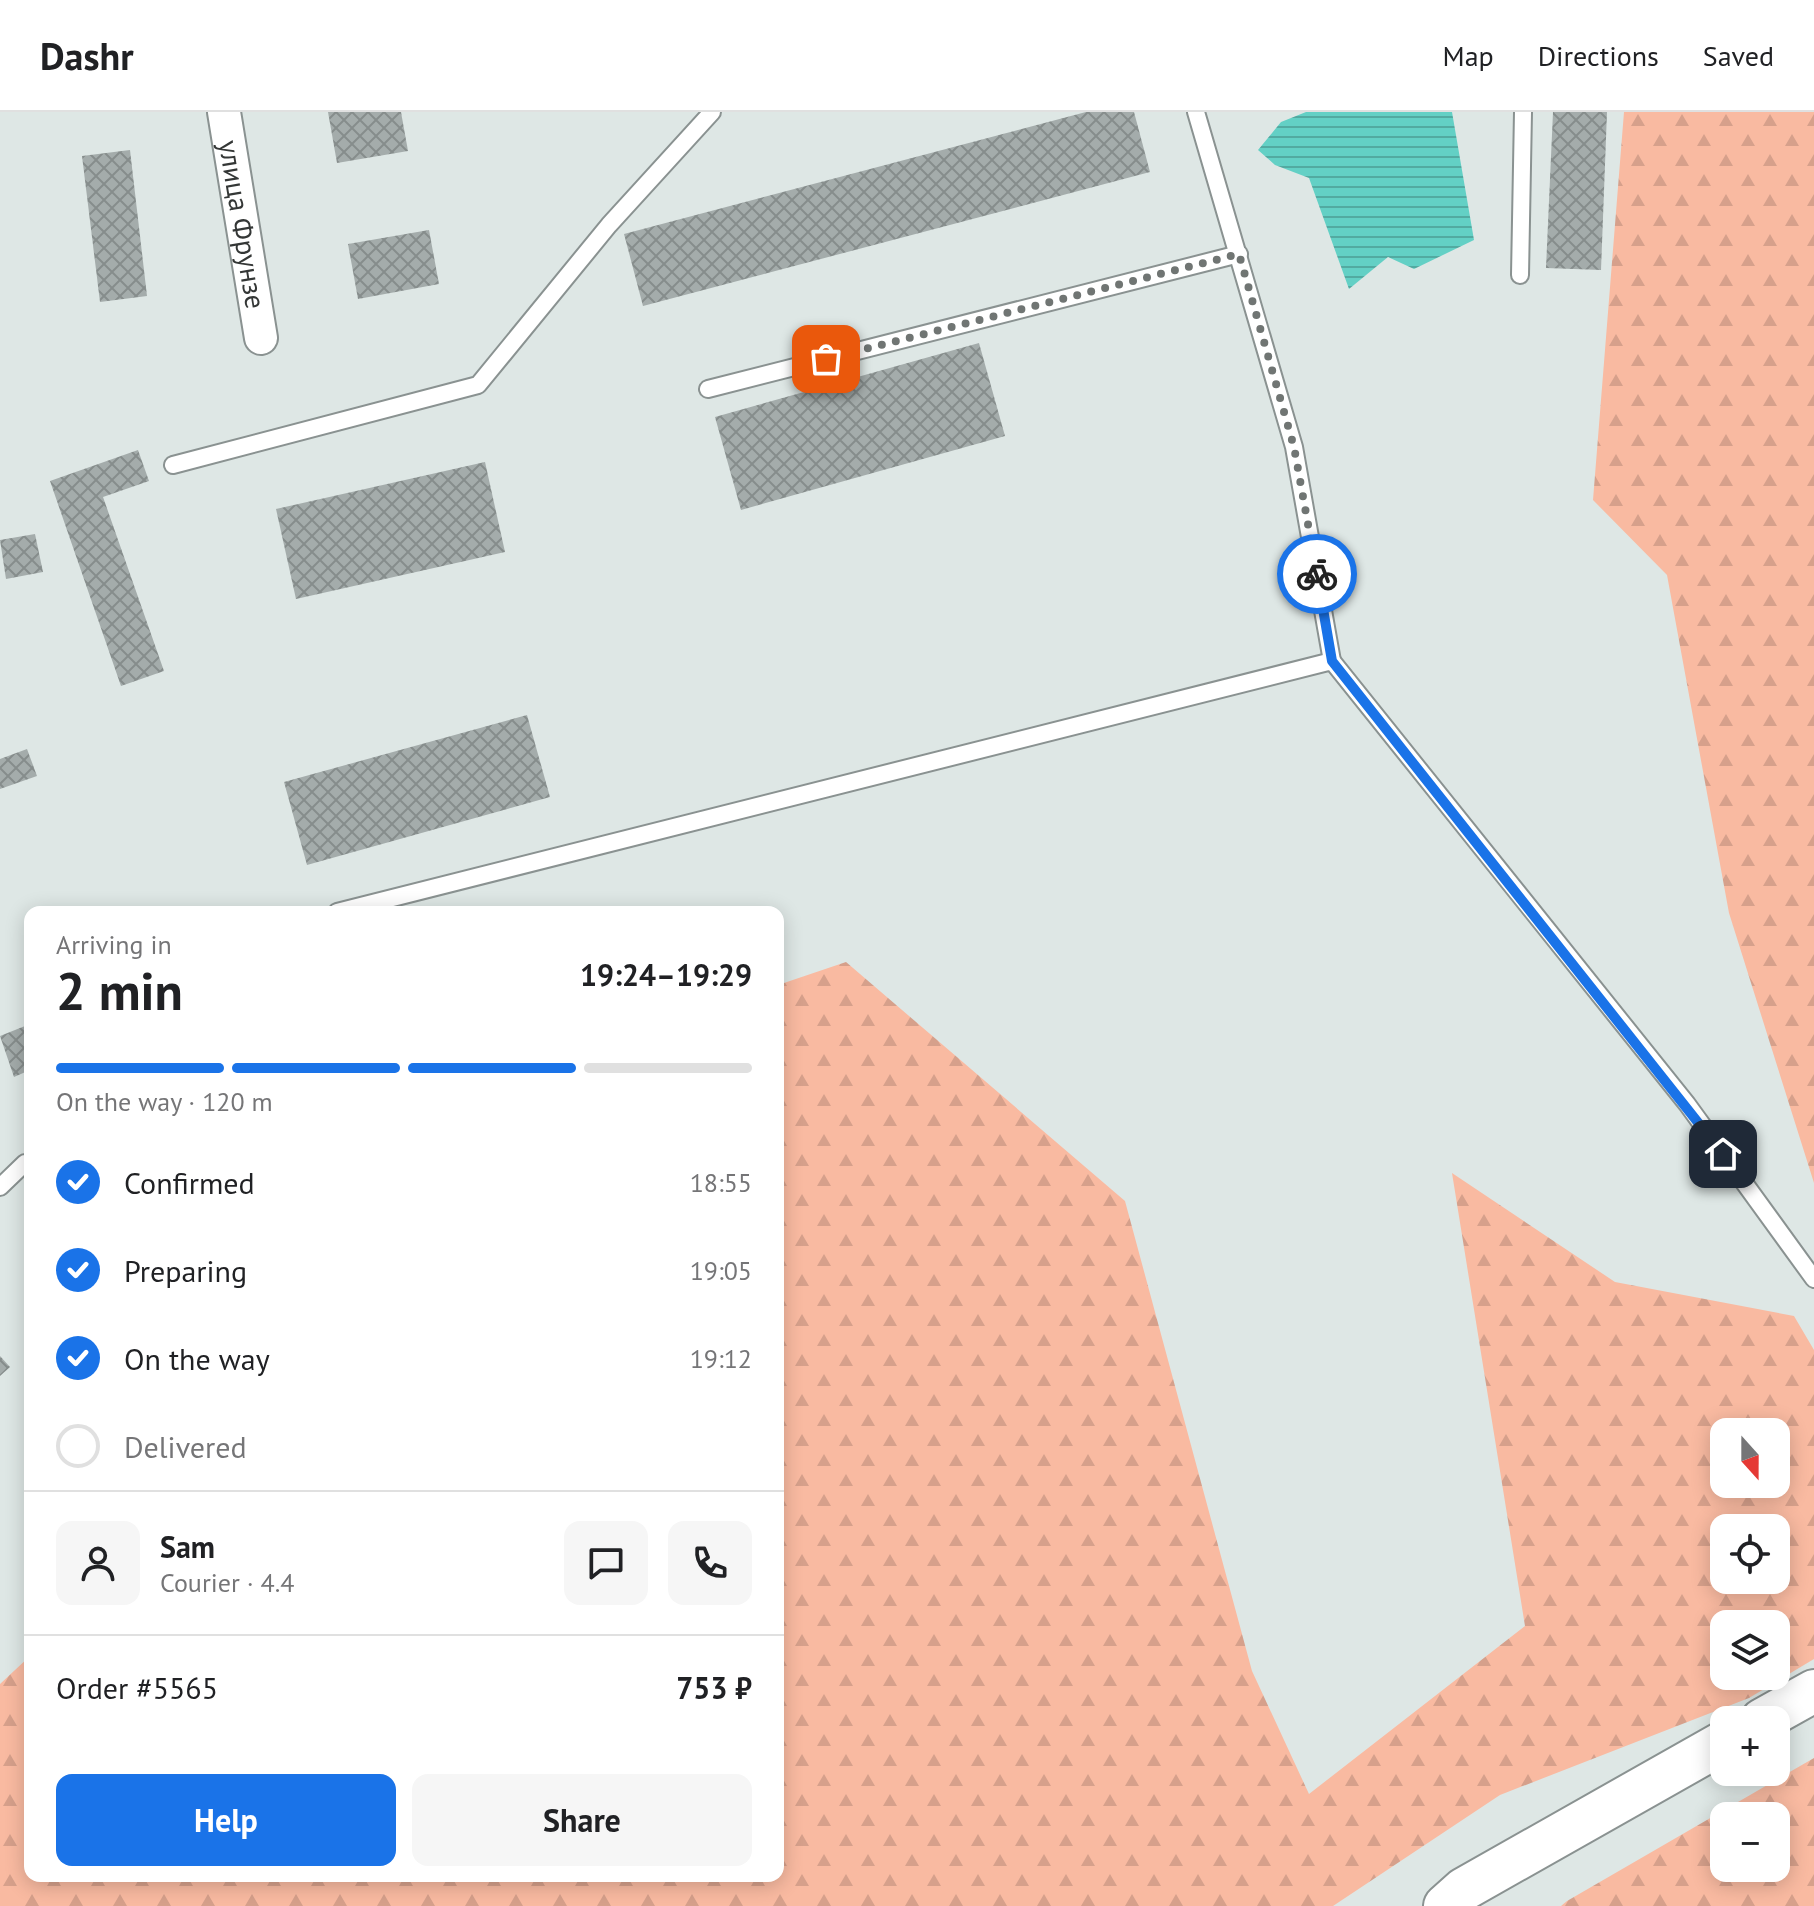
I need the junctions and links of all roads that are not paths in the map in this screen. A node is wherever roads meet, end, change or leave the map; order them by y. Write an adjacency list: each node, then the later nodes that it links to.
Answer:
1 (224, 112): 7 (street, улица Фрунзе)
2 (712, 112): 9 (lane)
3 (1196, 112): 5 (lane)
4 (1523, 112): 6 (lane)
5 (1239, 254): 8 (lane); 10 (lane)
6 (1520, 275)
7 (261, 338)
8 (708, 389)
9 (173, 465)
10 (1332, 661): 11 (lane); 14 (lane)
11 (361, 906)
12 (24, 1164): 13 (lane)
13 (0, 1187)
14 (1814, 1279)
15 (1814, 1691): 16 (street)
16 (1787, 1706)
17 (1710, 1750): 18 (street)
18 (1445, 1906)

